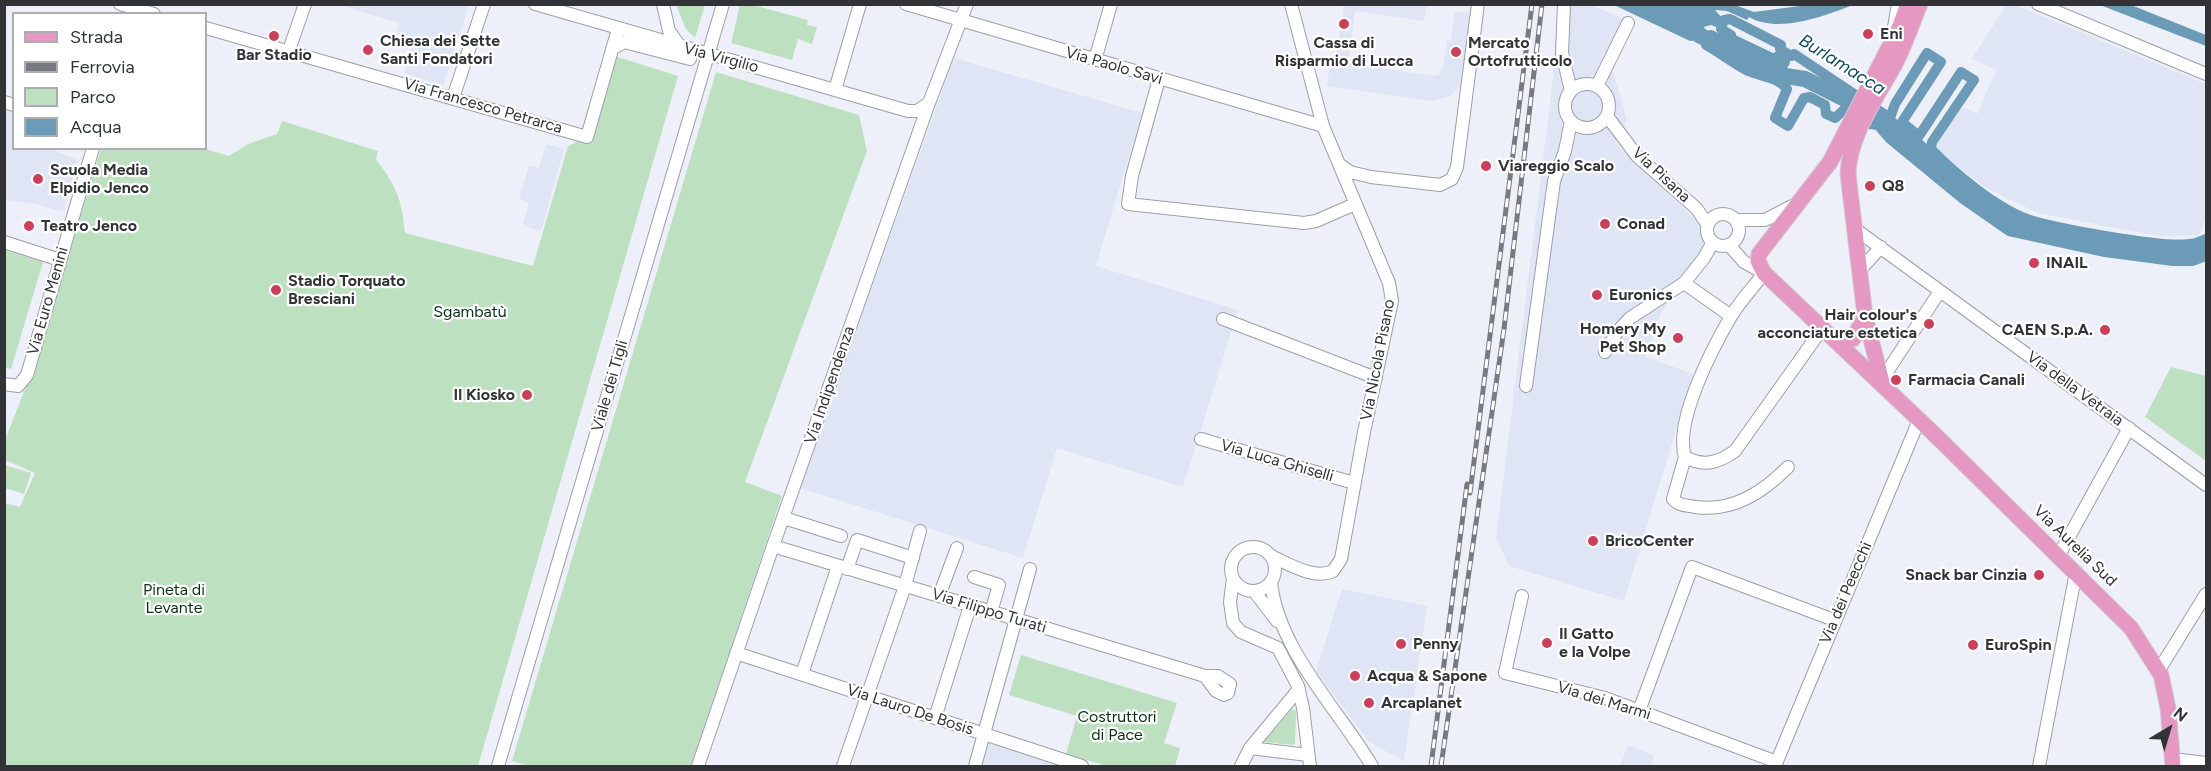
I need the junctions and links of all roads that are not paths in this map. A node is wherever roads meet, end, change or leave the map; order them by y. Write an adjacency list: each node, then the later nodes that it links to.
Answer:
1 (120, 4): 20 (street)
2 (305, 4): 29 (street)
3 (484, 4): 39 (street)
4 (535, 4): 25 (street, Via Virgilio)
5 (663, 4): 28 (street)
6 (671, 4): 28 (street)
7 (723, 4): 30 (street, Viale dei Tigli)
8 (860, 4): 36 (street)
9 (906, 4): 21 (street, Via Paolo Savi)
10 (967, 4): 21 (street, Via Indipendenza)
11 (1111, 4): 31 (street)
12 (1291, 4): 23 (street)
13 (1298, 4): 23 (street)
14 (1478, 4): 52 (street)
15 (1564, 4): 37 (street)
16 (1898, 4): 26 (street)
17 (1908, 4): 26 (main road)
18 (1920, 4): 38 (main road)
19 (2038, 4): 33 (street)
20 (136, 9)
21 (961, 22): 31 (street, Via Paolo Savi); 40 (street, Via Indipendenza)
22 (1628, 23): 35 (street)
23 (1299, 25): 45 (street, Via Nicola Pisano)
24 (207, 28): 29 (street, Via Francesco Petrarca)
25 (618, 29): 27 (street); 28 (street, Via Virgilio)
26 (1891, 43): 38 (main road)
27 (612, 49): 28 (street); 39 (street, Via Francesco Petrarca)
28 (687, 52): 30 (street, Via Virgilio); 32 (street)
29 (288, 53): 39 (street, Via Francesco Petrarca)
30 (708, 53): 32 (street, Viale dei Tigli); 36 (street, Via Virgilio)
31 (1095, 60): 34 (street, Via Paolo Savi)
32 (701, 73): 126 (street, Viale dei Tigli)
33 (2206, 74)
34 (1159, 79): 45 (street, Via Paolo Savi); 53 (street)
35 (1598, 86): 37 (street); 42 (street)
36 (835, 90): 41 (street, Via Virgilio)
37 (1571, 91): 43 (street)
38 (1872, 95): 44 (main road)
39 (453, 98)
40 (929, 104): 41 (street); 46 (street, Via Indipendenza)
41 (908, 111): 46 (street)
42 (1607, 116): 47 (street); 48 (street, Via Pisana)
43 (1570, 121): 47 (street); 50 (street)
44 (1856, 125): 54 (main road); 59 (main road)
45 (1323, 126): 51 (street, Via Nicola Pisano)
46 (922, 127): 85 (street, Via Indipendenza)
47 (1592, 127): 48 (street, Via Pisana); 50 (street)
48 (1627, 143): 55 (street, Via Pisana)
49 (92, 150): 64 (street, Via Euro Menini)
50 (1565, 151): 77 (street)
51 (1336, 161): 52 (street); 53 (street, Via Nicola Pisano)
52 (1371, 177): 53 (street)
53 (1354, 202): 74 (street, Via Nicola Pisano)
54 (1797, 202): 57 (street); 66 (main road)
55 (1696, 208): 56 (street, Via Pisana); 58 (street, Via Pisana)
56 (1717, 215): 57 (street); 58 (street)
57 (1735, 220): 62 (street)
58 (1708, 225): 61 (street)
59 (1855, 229): 63 (street, Via della Vetraia); 65 (main road)
60 (4, 242): 64 (street)
61 (1713, 242): 62 (street); 67 (street)
62 (1729, 245): 66 (street, Via Aurelia Sud)
63 (1881, 247): 65 (street); 68 (street, Via della Vetraia)
64 (60, 260): 75 (street, Via Euro Menini)
65 (1860, 270): 70 (main road)
66 (1764, 273): 69 (street); 72 (main road, Via Aurelia Sud)
67 (1684, 283): 69 (street); 73 (street)
68 (1940, 291): 76 (street); 79 (street, Via della Vetraia)
69 (1731, 316): 81 (street)
70 (1865, 316): 72 (main road); 76 (main road)
71 (1223, 319): 74 (street)
72 (1824, 331): 76 (main road, Via Aurelia Sud); 81 (street)
73 (1605, 352)
74 (1376, 378): 83 (street, Via Nicola Pisano)
75 (4, 384)
76 (1883, 385): 78 (main road, Via Aurelia Sud)
77 (1526, 386)
78 (1918, 420): 90 (main road, Via Aurelia Sud); 109 (street, Via dei Peecchi)
79 (2129, 428): 84 (street, Via della Vetraia); 90 (street)
80 (1201, 439): 83 (street, Via Luca Ghiselli)
81 (1685, 457): 82 (street)
82 (1788, 467)
83 (1354, 483): 95 (street, Via Nicola Pisano)
84 (2206, 485)
85 (784, 518): 87 (street); 88 (street, Via Indipendenza)
86 (920, 531): 92 (street)
87 (841, 536)
88 (772, 546): 93 (street, Via Filippo Turati); 111 (street, Via Indipendenza)
89 (957, 548): 103 (street)
90 (2059, 555): 96 (main road, Via Aurelia Sud)
91 (1271, 556): 95 (street, Via Nicola Pisano); 98 (street, Via Nicola Pisano); 99 (street)
92 (913, 558): 93 (street); 100 (street)
93 (842, 567): 100 (street, Via Filippo Turati); 113 (street)
94 (1030, 569): 108 (street)
95 (1305, 571): 99 (street, Via Nicola Pisano)
96 (2076, 572): 112 (main road, Via Aurelia Sud); 133 (street)
97 (974, 577): 106 (street)
98 (1233, 579): 101 (street); 107 (street, Via Nicola Pisano)
99 (1272, 579): 101 (street, Via Nicola Pisano); 110 (street)
100 (905, 586): 103 (street, Via Filippo Turati); 116 (street)
101 (1252, 591): 107 (street, Via Nicola Pisano); 110 (street)
102 (2206, 594): 112 (street)
103 (939, 596): 105 (street, Via Filippo Turati)
104 (1522, 596): 117 (street, Via dei Marmi)
105 (970, 606): 106 (street, Via Filippo Turati); 118 (street)
106 (991, 612): 108 (street, Via Filippo Turati)
107 (1230, 614): 115 (street)
108 (1016, 619): 114 (street, Via Filippo Turati); 119 (street)
109 (1834, 620): 117 (street); 125 (street, Via dei Peecchi)
110 (1291, 641): 132 (street)
111 (736, 653): 113 (street, Via Lauro De Bosis); 123 (street, Via Indipendenza)
112 (2159, 670): 122 (main road, Via Aurelia Sud)
113 (802, 674): 116 (street, Via Lauro De Bosis)
114 (1205, 676)
115 (1299, 689): 120 (street); 121 (street)
116 (868, 696): 118 (street, Via Lauro De Bosis); 128 (street)
117 (1639, 711): 125 (street, Via dei Marmi)
118 (934, 718): 119 (street, Via Lauro De Bosis)
119 (984, 734): 129 (street); 130 (street, Via Lauro De Bosis)
120 (1250, 748): 121 (street); 131 (street)
121 (1309, 761)
122 (2173, 763): 124 (street)
123 (699, 764): 127 (street)
124 (2206, 764)
125 (1776, 765)
126 (498, 766)
127 (712, 766)
128 (843, 766)
129 (975, 766)
130 (1082, 766)
131 (1241, 766)
132 (1372, 766)
133 (2039, 766)

